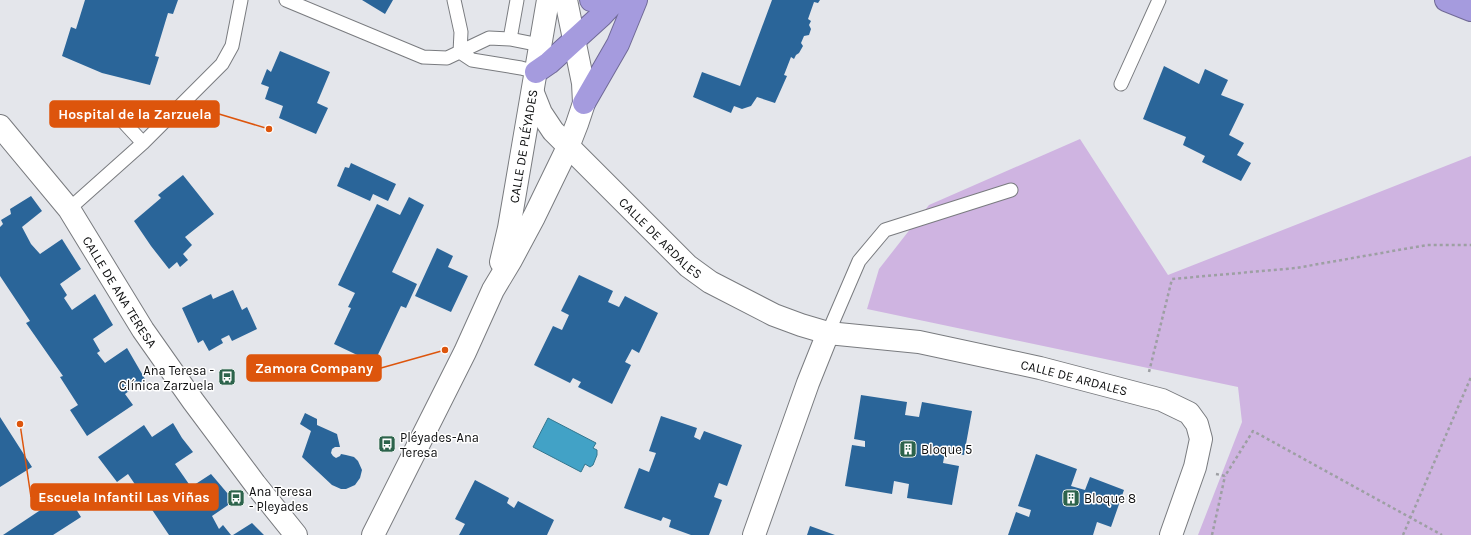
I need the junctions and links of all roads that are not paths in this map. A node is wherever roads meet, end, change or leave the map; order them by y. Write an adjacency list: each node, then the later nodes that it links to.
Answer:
1 (241, 0): 26 (lane)
2 (286, 0): 19 (lane)
3 (454, 0): 19 (lane)
4 (517, 0): 16 (lane)
5 (548, 0): 18 (street, CALLE DE PLÉYADES)
6 (566, 0): 17 (street)
7 (591, 0): 8 (highway)
8 (609, 0)
9 (616, 0): 17 (highway)
10 (636, 0): 22 (highway)
11 (1160, 0): 21 (lane)
12 (1446, 0): 15 (highway)
13 (1465, 0): 14 (highway)
14 (1471, 3)
15 (1471, 10)
16 (510, 39): 18 (lane); 19 (lane)
17 (573, 40): 20 (highway); 22 (street)
18 (540, 44): 20 (street, CALLE DE PLÉYADES)
19 (460, 52): 20 (lane)
20 (534, 82): 23 (street, CALLE DE ARDALES); 30 (street, CALLE DE PLÉYADES)
21 (1121, 84)
22 (582, 109): 23 (street); 27 (street, CALLE DE PLÉYADES)
23 (541, 113): 27 (street, CALLE DE ARDALES)
24 (119, 117): 26 (lane)
25 (0, 126): 29 (street, CALLE DE ANA TERESA)
26 (143, 143): 29 (lane)
27 (568, 147): 30 (street, CALLE DE PLÉYADES); 31 (street, CALLE DE ARDALES)
28 (1012, 190): 31 (lane)
29 (69, 209): 32 (street, CALLE DE ANA TERESA)
30 (493, 290): 33 (street, CALLE DE PLÉYADES)
31 (828, 333): 34 (street); 35 (street, CALLE DE ARDALES)
32 (296, 535)
33 (373, 535)
34 (754, 535)
35 (1170, 535)

